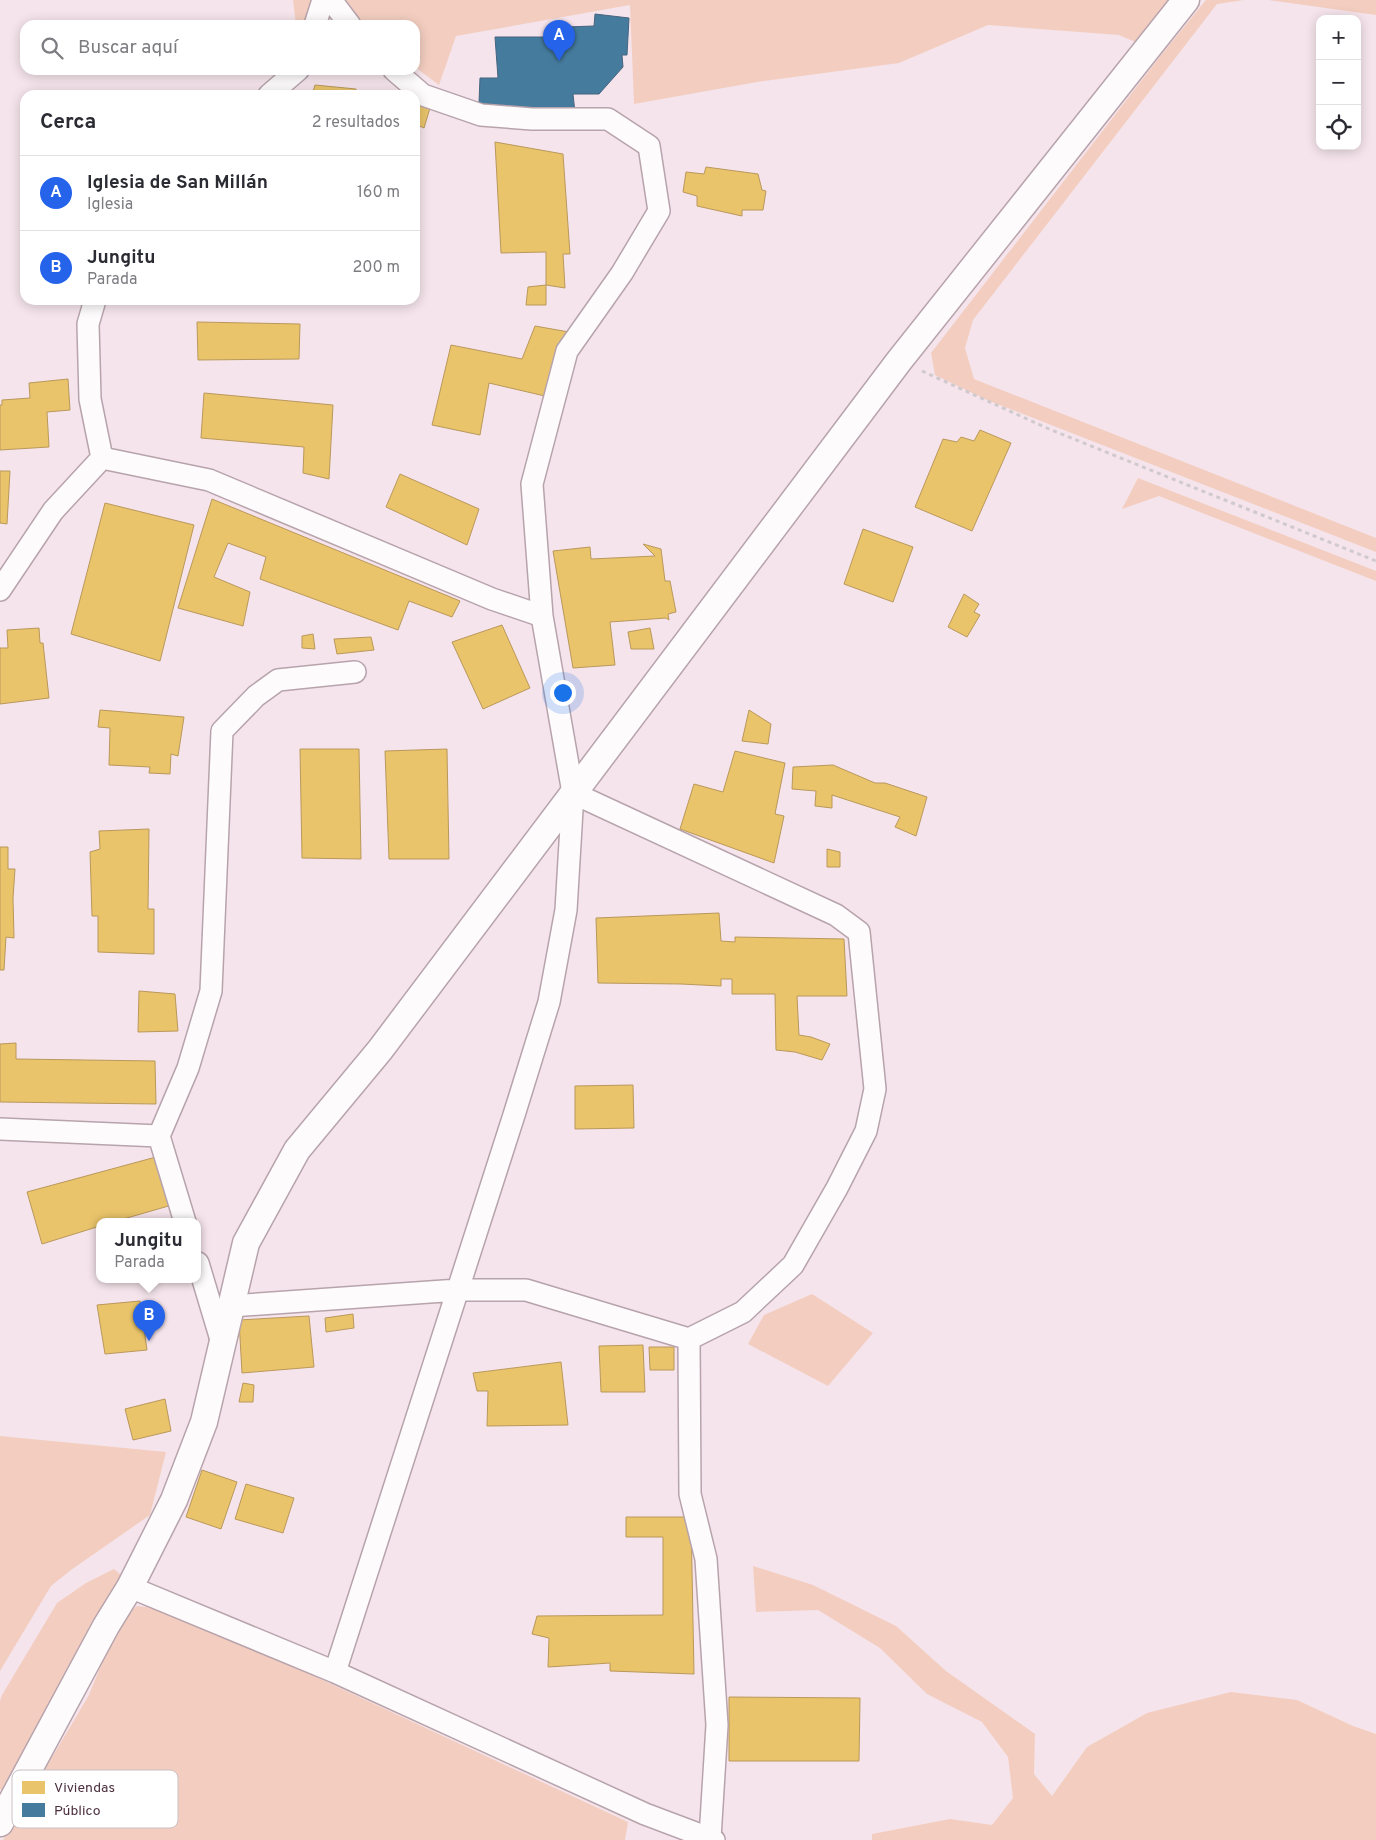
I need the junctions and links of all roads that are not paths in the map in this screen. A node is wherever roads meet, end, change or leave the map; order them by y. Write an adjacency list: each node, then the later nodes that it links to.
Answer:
1 (323, 0): 4 (street)
2 (331, 0): 5 (street)
3 (1186, 0): 16 (street)
4 (317, 20)
5 (346, 20)
6 (292, 75): 8 (street)
7 (400, 75): 9 (street)
8 (275, 90)
9 (417, 90)
10 (420, 92): 14 (street)
11 (94, 305): 12 (street)
12 (102, 458): 13 (street); 14 (street)
13 (0, 590)
14 (542, 616): 16 (street)
15 (355, 672): 18 (street)
16 (573, 794): 21 (street); 22 (street); 23 (street)
17 (0, 1129): 18 (street)
18 (159, 1136): 19 (street)
19 (184, 1218)
20 (201, 1273): 24 (street)
21 (458, 1290): 22 (street); 23 (street); 26 (street)
22 (231, 1306): 24 (street)
23 (689, 1339): 30 (street)
24 (222, 1343): 25 (street)
25 (130, 1586): 26 (street); 27 (street)
26 (335, 1672): 30 (street)
27 (29, 1770)
28 (12, 1801): 29 (street)
29 (0, 1823)
30 (712, 1839)

